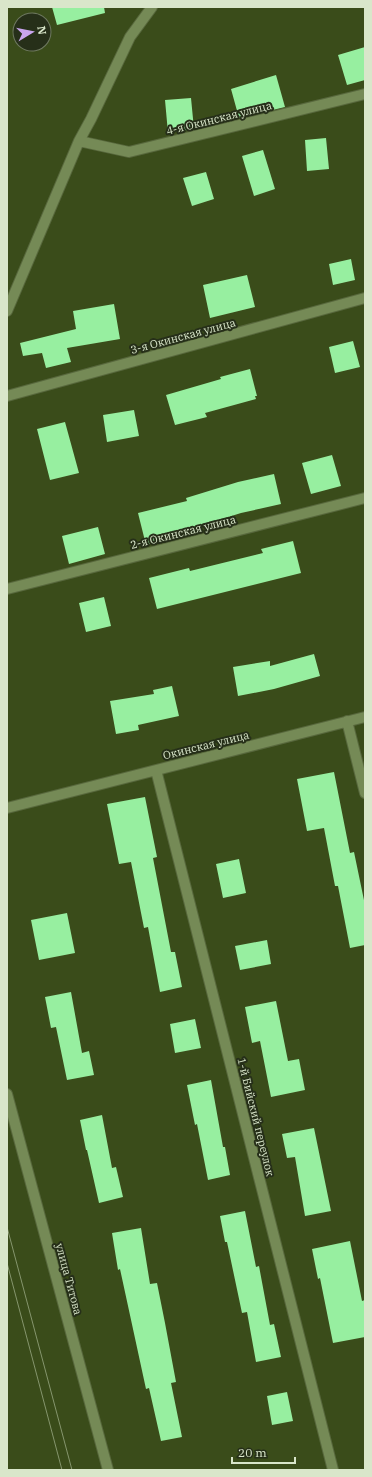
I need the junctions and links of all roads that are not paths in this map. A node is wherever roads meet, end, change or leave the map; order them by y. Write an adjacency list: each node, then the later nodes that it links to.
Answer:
1 (152, 7): 3 (street)
2 (365, 94): 3 (street, 4-я Окинская улица)
3 (79, 141): 5 (street)
4 (365, 298): 6 (street, 3-я Окинская улица)
5 (7, 312)
6 (7, 396)
7 (365, 498): 8 (street, 2-я Окинская улица)
8 (7, 589)
9 (365, 717): 10 (street, Окинская улица)
10 (347, 721): 11 (street, Окинская улица); 12 (street)
11 (156, 770): 13 (street, Окинская улица); 16 (street, 1-й Бийский переулок)
12 (365, 793)
13 (7, 808)
14 (7, 1094): 15 (street, улица Титова)
15 (108, 1470)
16 (333, 1470)

